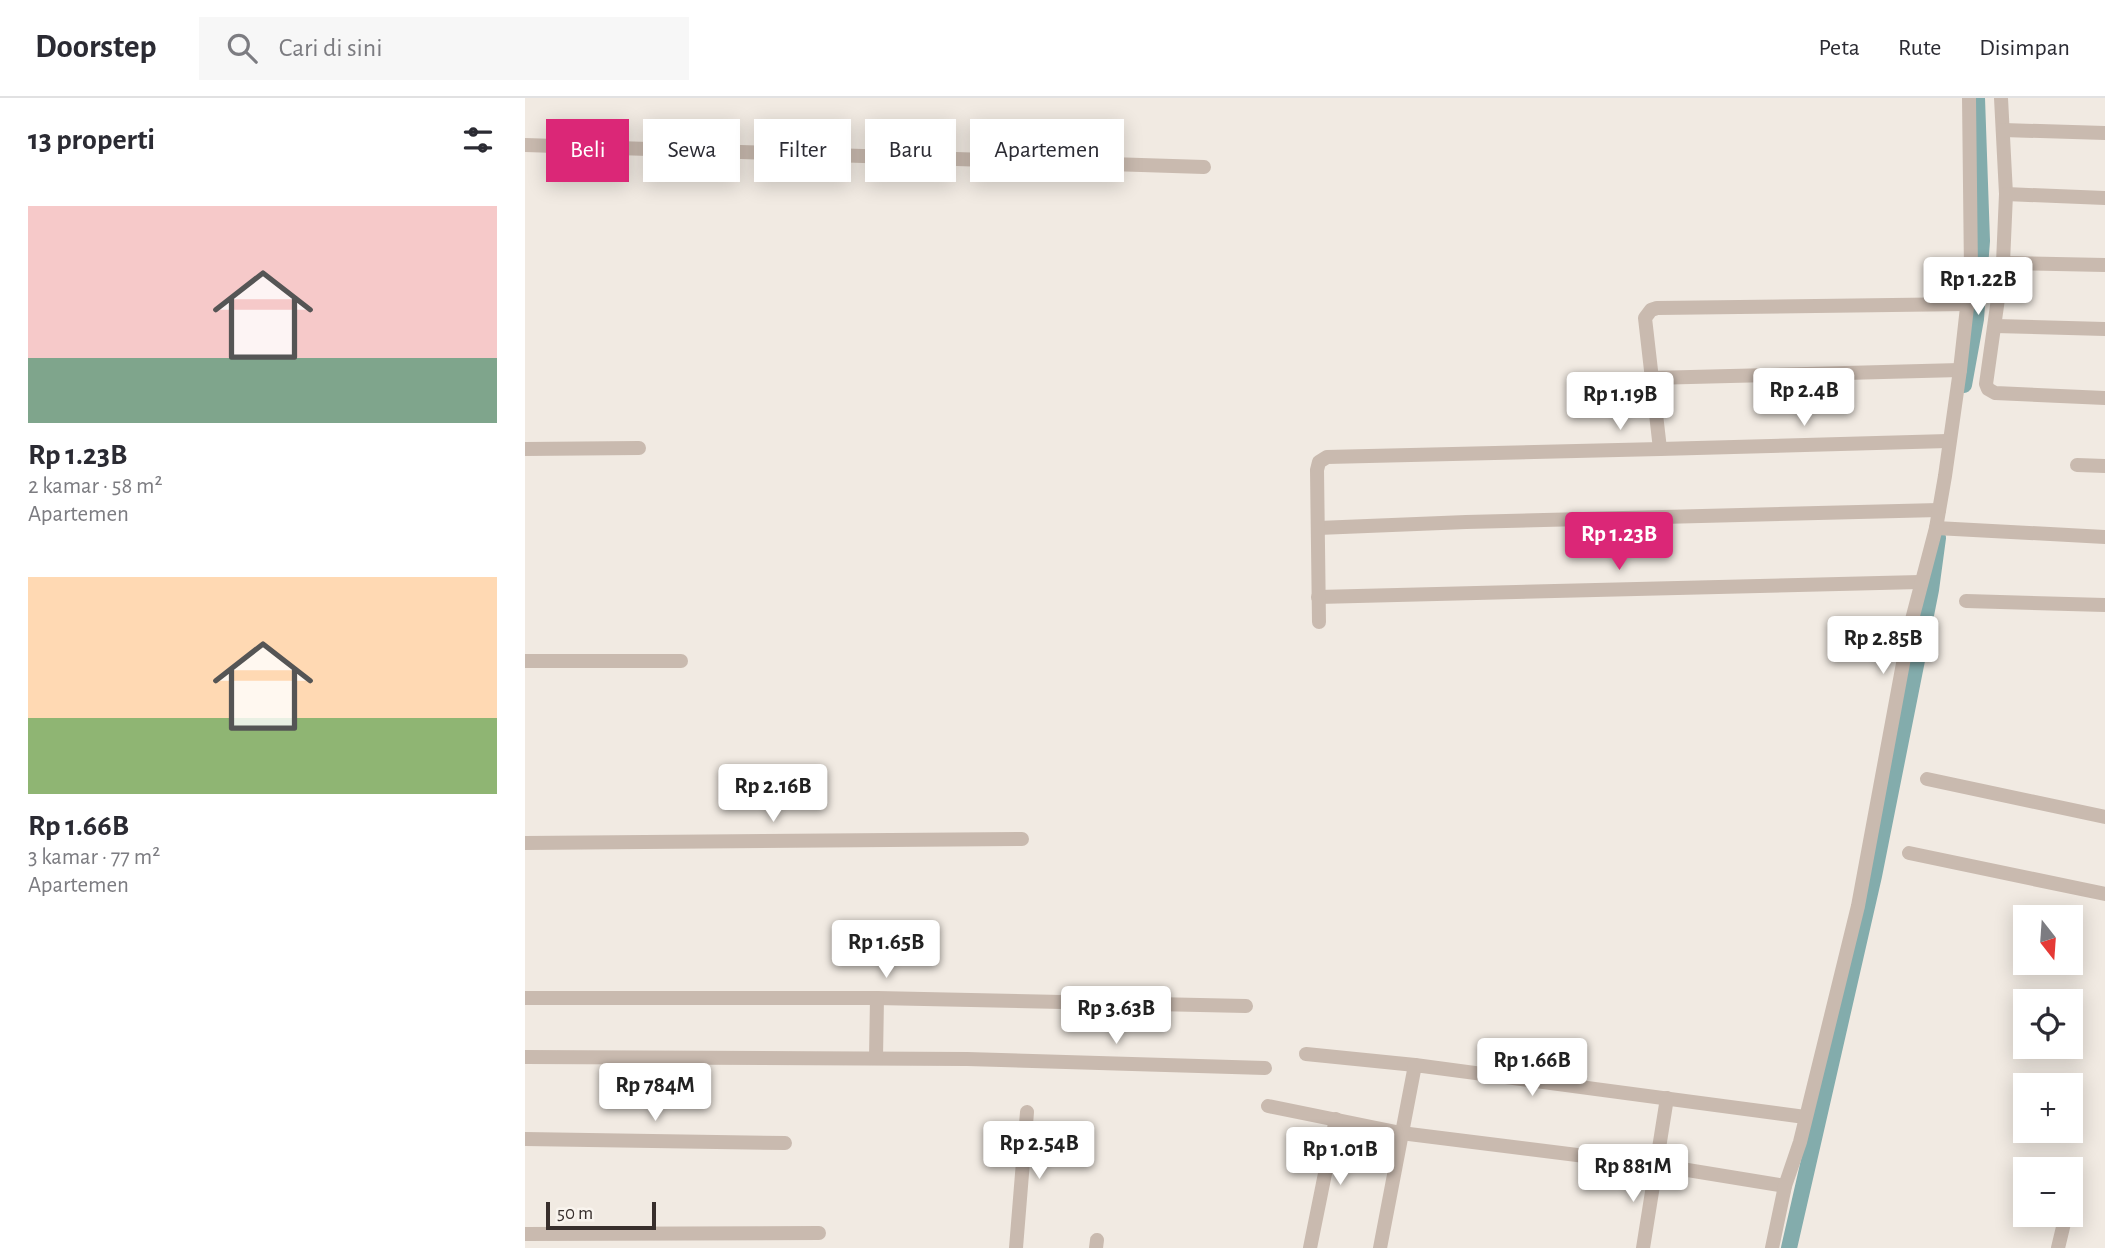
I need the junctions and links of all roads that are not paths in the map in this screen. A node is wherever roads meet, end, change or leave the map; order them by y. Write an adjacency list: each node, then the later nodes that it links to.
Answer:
1 (1969, 98): 11 (street)
2 (2001, 98): 3 (street)
3 (2003, 130): 4 (street); 7 (street)
4 (2105, 133)
5 (525, 145): 6 (street)
6 (1204, 167)
7 (2006, 194): 8 (street); 9 (street)
8 (2105, 198)
9 (2003, 262): 10 (street); 12 (street)
10 (2105, 265)
11 (1968, 304): 14 (street); 15 (street)
12 (1995, 327): 13 (street); 16 (street)
13 (2105, 329)
14 (1960, 370): 15 (street); 17 (street)
15 (1651, 378): 20 (street)
16 (2105, 398)
17 (1948, 441): 20 (street); 23 (street)
18 (639, 448): 19 (street)
19 (525, 449)
20 (1660, 449): 24 (street)
21 (2077, 465): 22 (street)
22 (2105, 466)
23 (1939, 510): 24 (street); 25 (street)
24 (1318, 528): 28 (street)
25 (1940, 529): 26 (street); 27 (street)
26 (2105, 537)
27 (1920, 582): 28 (street); 51 (street)
28 (1318, 597): 31 (street)
29 (1966, 601): 30 (street)
30 (2105, 605)
31 (1319, 622)
32 (525, 661): 33 (street)
33 (681, 661)
34 (1927, 779): 35 (street)
35 (2105, 817)
36 (1022, 839): 37 (street)
37 (525, 844)
38 (1909, 853): 39 (street)
39 (2105, 894)
40 (525, 998): 41 (street)
41 (877, 998): 42 (street); 45 (street)
42 (1246, 1006)
43 (1306, 1055): 46 (street)
44 (525, 1057): 45 (street)
45 (876, 1058): 47 (street)
46 (1415, 1065): 48 (street); 53 (street)
47 (1265, 1068)
48 (1667, 1098): 51 (street); 56 (street)
49 (1268, 1105): 52 (street)
50 (1027, 1112): 61 (street)
51 (1805, 1117): 57 (street)
52 (1336, 1119): 53 (street); 62 (street)
53 (1401, 1133): 56 (street); 63 (street)
54 (525, 1139): 55 (street)
55 (785, 1143)
56 (1657, 1165): 57 (street); 64 (street)
57 (1785, 1186): 65 (street)
58 (2063, 1227): 66 (street)
59 (820, 1233): 60 (street)
60 (525, 1234)
61 (1016, 1248)
62 (1310, 1248)
63 (1380, 1248)
64 (1643, 1248)
65 (1772, 1248)
66 (2058, 1248)

